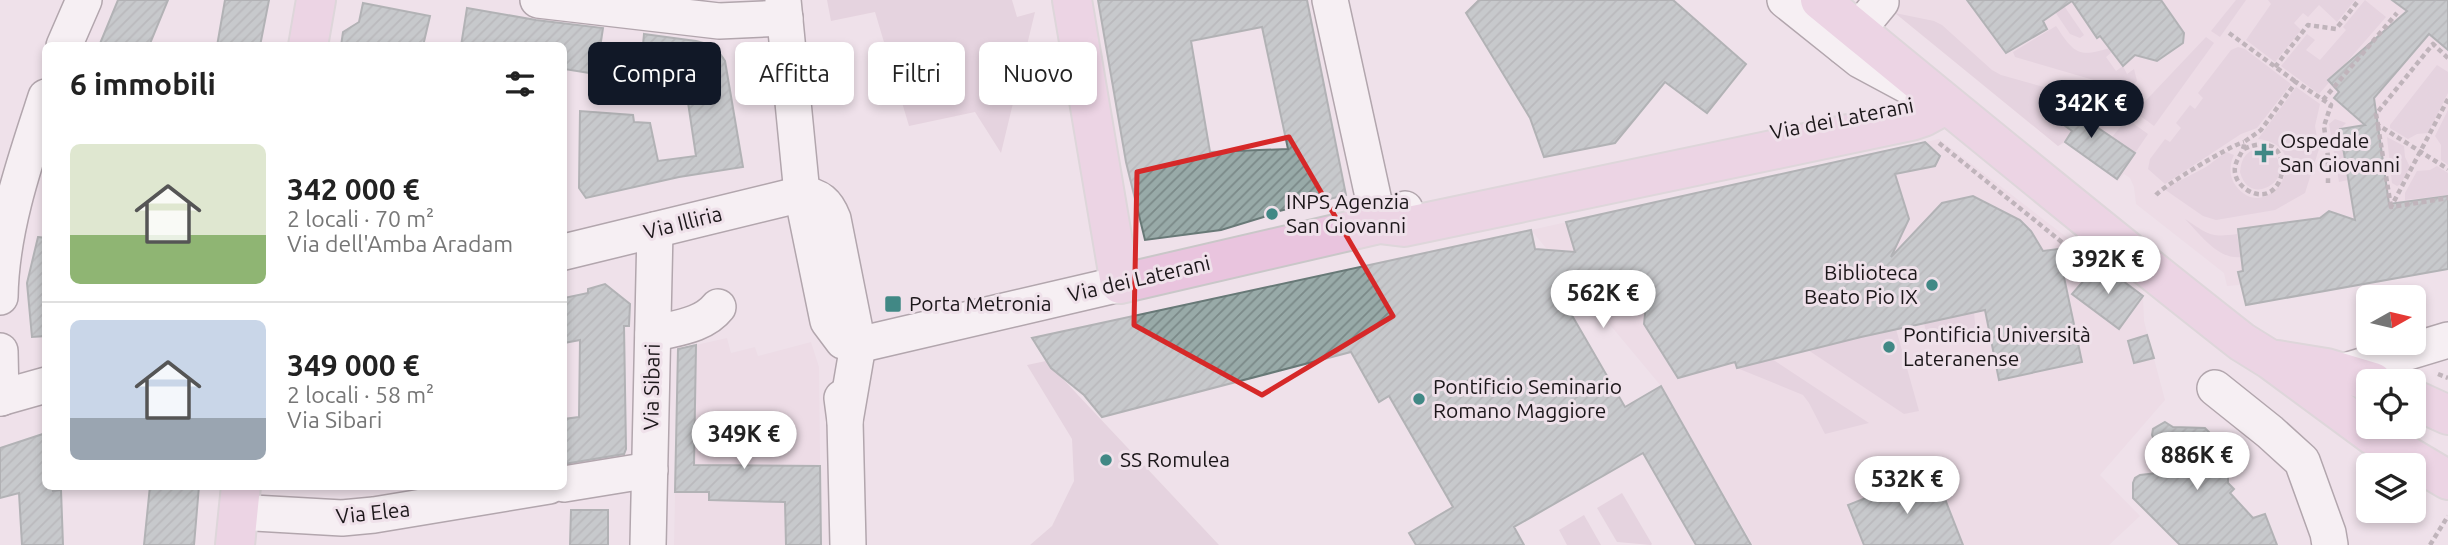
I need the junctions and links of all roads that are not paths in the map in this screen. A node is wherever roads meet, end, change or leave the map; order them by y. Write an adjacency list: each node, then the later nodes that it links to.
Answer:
1 (84, 0): 11 (street)
2 (316, 0): 12 (main road)
3 (538, 0): 9 (street)
4 (1072, 0): 19 (main road)
5 (1330, 0): 16 (street)
6 (1785, 0): 10 (street)
7 (1820, 0): 10 (main road)
8 (1881, 2): 10 (street)
9 (784, 9): 15 (street)
10 (1851, 39): 14 (main road)
11 (66, 42)
12 (309, 42)
13 (42, 111): 20 (street)
14 (1941, 122): 16 (main road, Via dei Laterani); 27 (main road)
15 (802, 194): 17 (street, Via Illiria); 22 (street); 25 (street)
16 (1379, 224): 19 (main road, Via dei Laterani)
17 (655, 230): 18 (street, Via Illiria); 23 (street, Via Sibari)
18 (567, 251)
19 (1120, 284): 25 (street, Via dei Laterani)
20 (0, 297)
21 (718, 307): 23 (street)
22 (828, 321): 25 (street); 35 (street)
23 (653, 334): 36 (street, Via Sibari)
24 (2448, 340): 28 (street)
25 (858, 345): 35 (street)
26 (0, 351): 33 (street)
27 (2271, 360): 29 (main road); 37 (main road)
28 (2384, 369)
29 (2356, 376)
30 (2433, 378): 34 (main road)
31 (42, 386): 33 (street)
32 (2215, 387): 43 (street)
33 (1, 398)
34 (2448, 415)
35 (845, 421): 42 (street)
36 (650, 470): 38 (street); 41 (street, Via Sibari)
37 (2448, 480)
38 (567, 484)
39 (524, 490): 40 (street, Via Elea)
40 (238, 515)
41 (648, 545)
42 (848, 545)
43 (2330, 545)

